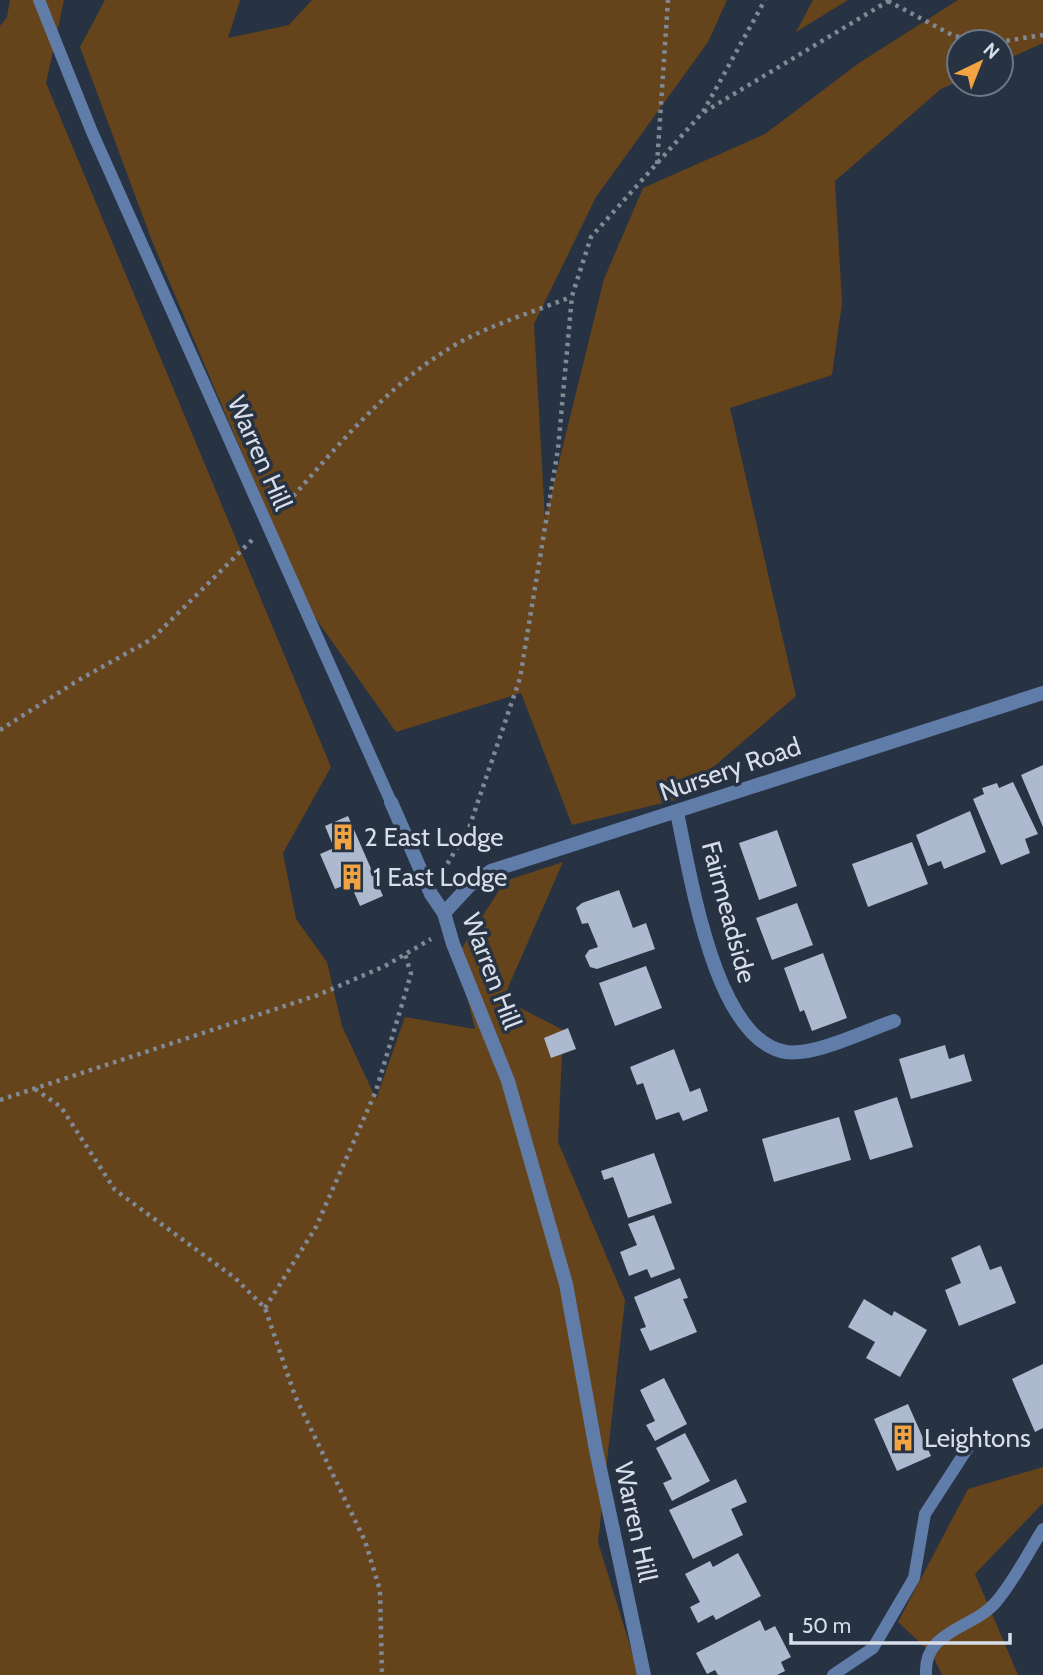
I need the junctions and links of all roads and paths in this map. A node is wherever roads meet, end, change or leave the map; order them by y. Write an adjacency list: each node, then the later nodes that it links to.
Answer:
1 (39, 0): 11 (lane, Warren Hill)
2 (668, 0): 9 (path)
3 (765, 0): 8 (path)
4 (889, 1): 5 (path); 8 (path)
5 (945, 31)
6 (1043, 35): 7 (path)
7 (1015, 39)
8 (704, 112): 9 (path)
9 (656, 164): 13 (path)
10 (1043, 693): 12 (street, Nursery Road)
11 (391, 802): 13 (street, Warren Hill)
12 (677, 813): 14 (street, Nursery Road); 17 (street, Fairmeadside)
13 (431, 894): 14 (street, Warren Hill)
14 (444, 913): 15 (street, Warren Hill)
15 (447, 928): 16 (path); 24 (street, Warren Hill)
16 (405, 954): 18 (path); 20 (path)
17 (894, 1021)
18 (34, 1089): 19 (path); 20 (path)
19 (0, 1100)
20 (265, 1308): 23 (path)
21 (971, 1443): 25 (lane)
22 (1043, 1529): 26 (lane)
23 (382, 1675)
24 (644, 1675)
25 (832, 1675)
26 (926, 1675)

